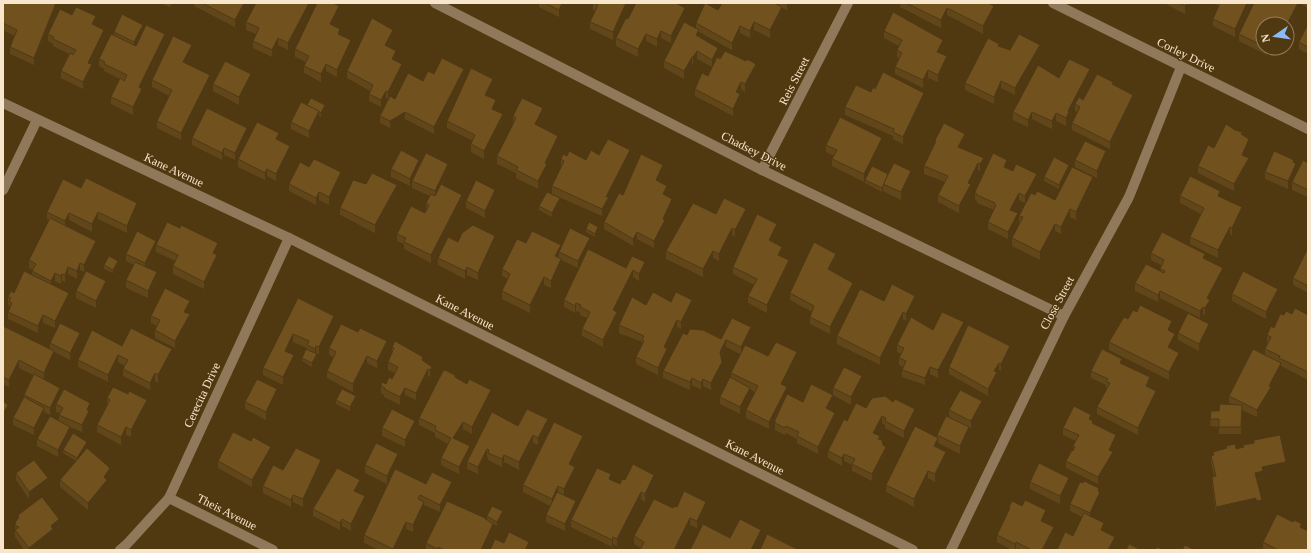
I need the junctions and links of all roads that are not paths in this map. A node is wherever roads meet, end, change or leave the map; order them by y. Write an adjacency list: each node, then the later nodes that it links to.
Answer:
1 (435, 3): 8 (street, Chadsey Drive)
2 (848, 3): 8 (street, Reis Street)
3 (1052, 3): 4 (street, Corley Drive)
4 (1181, 67): 7 (street, Corley Drive); 11 (street, Close Street)
5 (3, 103): 6 (street, Kane Avenue)
6 (37, 120): 9 (street); 10 (street, Kane Avenue)
7 (1308, 129)
8 (762, 170): 11 (street, Chadsey Drive)
9 (3, 190)
10 (289, 238): 12 (street, Cerecita Drive); 15 (street, Kane Avenue)
11 (1064, 316): 16 (street, Close Street)
12 (169, 498): 13 (street, Cerecita Drive); 14 (street, Theis Avenue)
13 (120, 550)
14 (273, 550)
15 (913, 550)
16 (951, 550)

